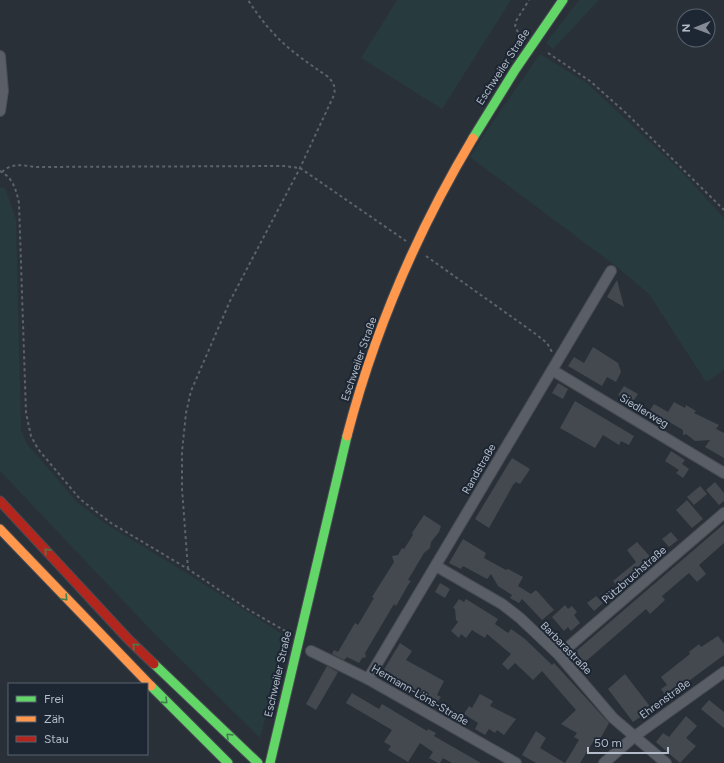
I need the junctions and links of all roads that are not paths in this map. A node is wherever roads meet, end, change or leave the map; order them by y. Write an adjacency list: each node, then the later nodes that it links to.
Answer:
1 (563, 0): 20 (main road, Eschweiler Straße)
2 (0, 56): 3 (street)
3 (0, 111)
4 (610, 271): 5 (street, Randstraße)
5 (554, 366): 6 (street, Siedlerweg); 10 (street, Randstraße)
6 (724, 473)
7 (0, 501): 19 (main road, one-way to 7)
8 (724, 513): 12 (street, Pützbruchstraße)
9 (0, 529): 15 (main road, one-way to 15)
10 (436, 566): 12 (street, Barbarastraße); 14 (street, Randstraße)
11 (311, 651): 14 (street, Hermann-Löns-Straße)
12 (559, 655): 17 (street, Barbarastraße)
13 (724, 672): 17 (street, Ehrenstraße)
14 (368, 679): 21 (street, Hermann-Löns-Straße)
15 (147, 683)
16 (148, 684): 18 (main road, one-way to 18)
17 (635, 736): 22 (street, Ehrenstraße); 23 (street, Barbarastraße)
18 (228, 763)
19 (258, 763)
20 (270, 763)
21 (516, 763)
22 (604, 763)
23 (666, 763)

